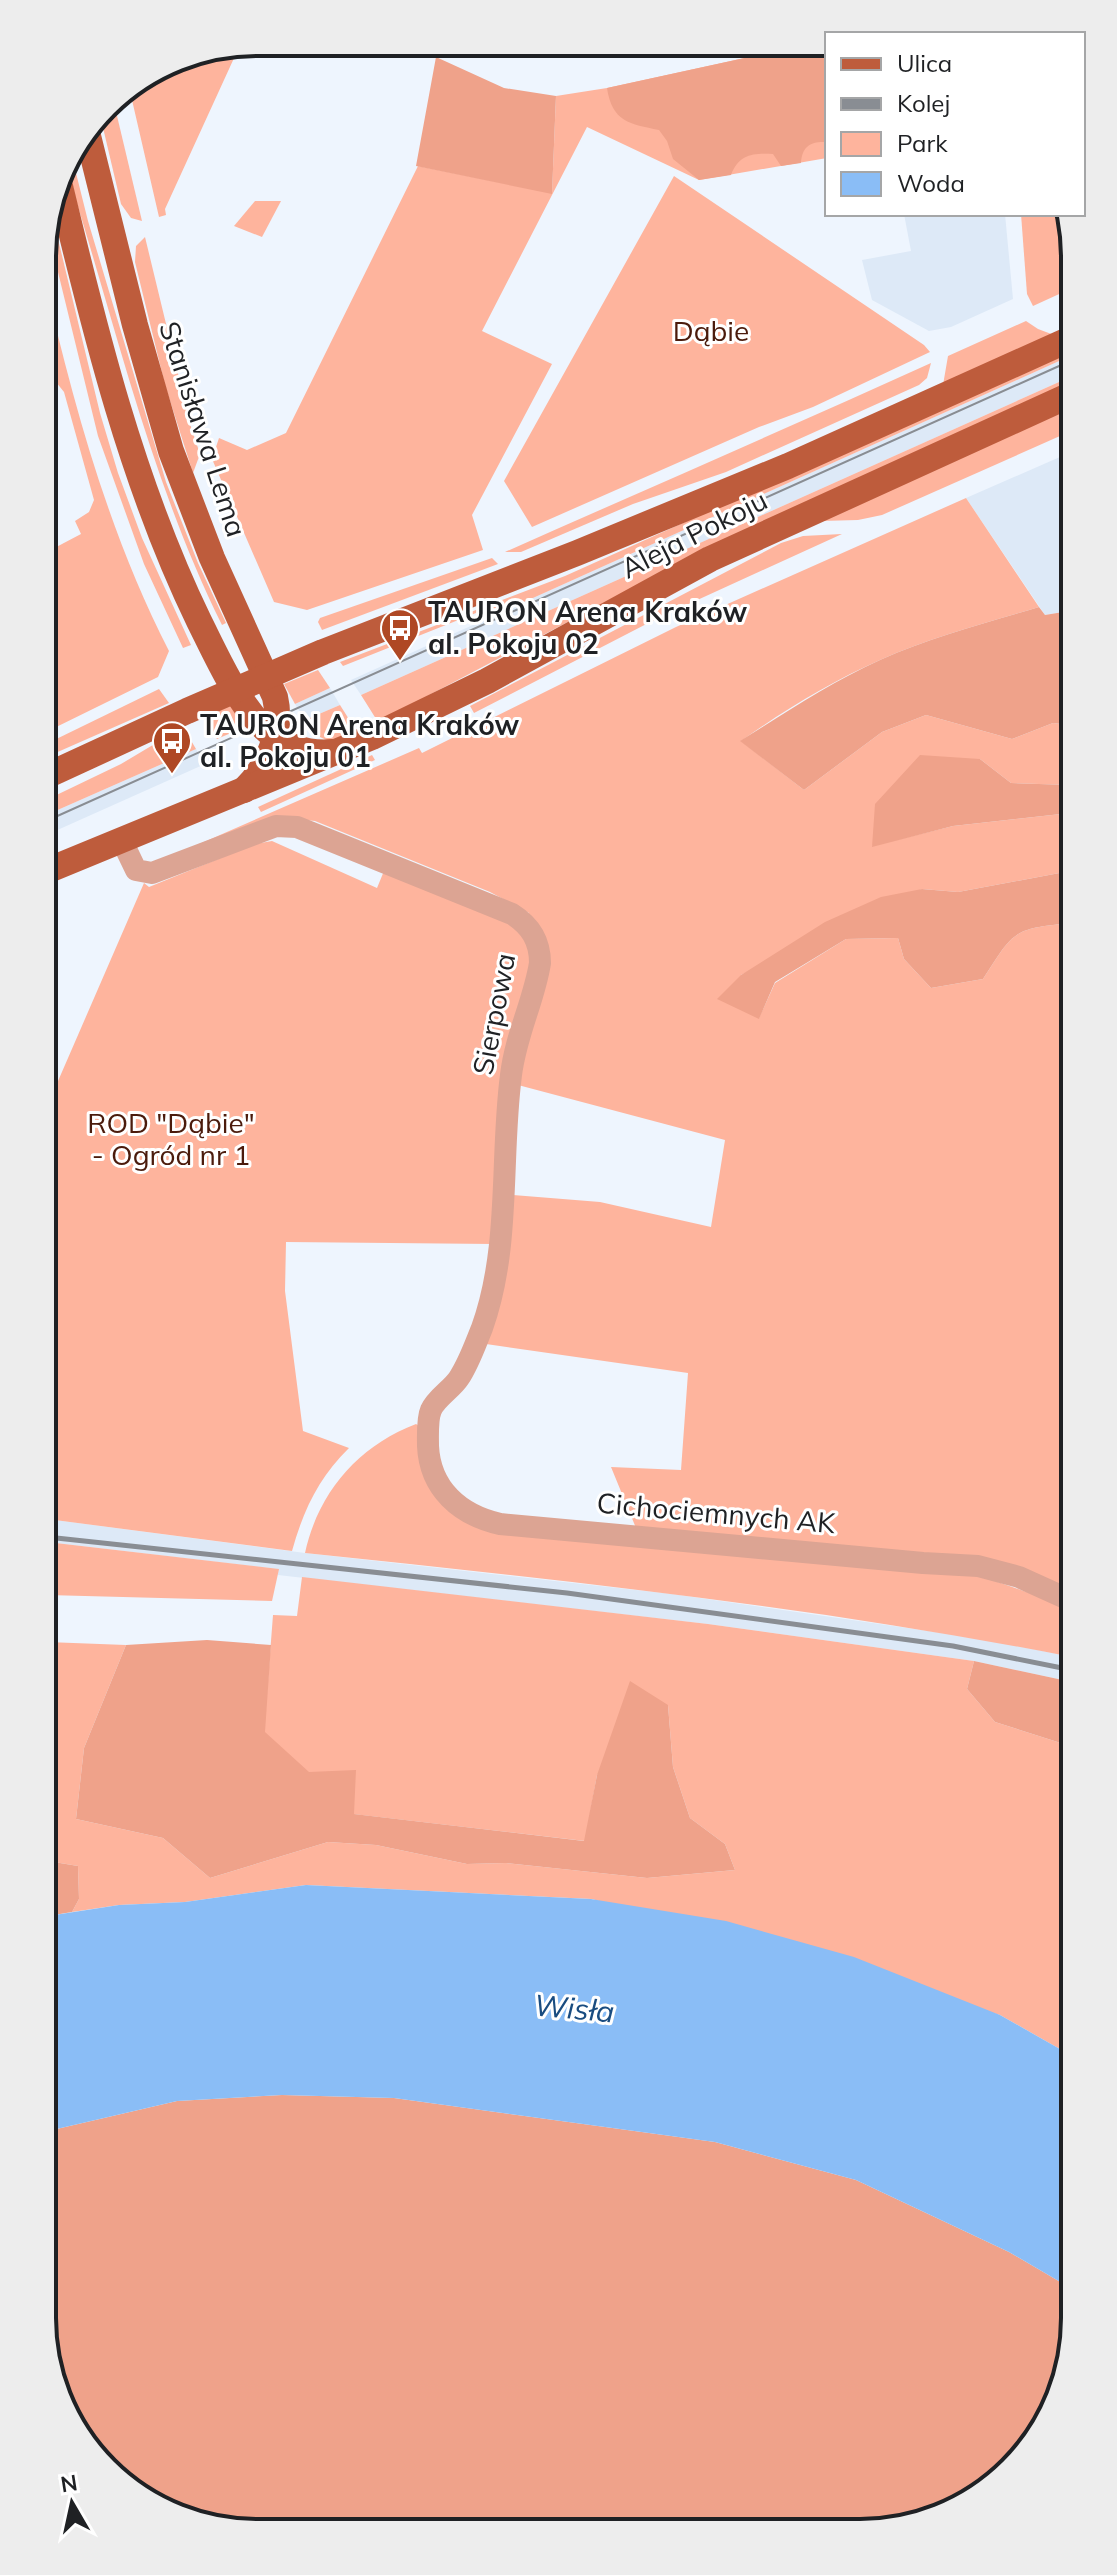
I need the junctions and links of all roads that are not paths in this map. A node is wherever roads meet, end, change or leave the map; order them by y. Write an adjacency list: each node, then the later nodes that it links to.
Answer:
1 (90, 145): 5 (main road, Stanisława Lema)
2 (64, 202): 6 (main road)
3 (1061, 343): 5 (main road, Aleja Pokoju)
4 (1061, 399): 8 (main road, Aleja Pokoju)
5 (268, 676): 6 (main road, Aleja Pokoju); 7 (main road, Stanisława Lema)
6 (235, 690): 7 (main road); 9 (main road, Aleja Pokoju)
7 (276, 737): 8 (main road); 10 (main road)
8 (348, 749): 10 (main road, Aleja Pokoju)
9 (56, 771)
10 (242, 792): 11 (main road, Aleja Pokoju)
11 (122, 841): 13 (main road, Aleja Pokoju); 15 (street, Sierpowa)
12 (56, 856): 13 (main road)
13 (73, 860): 14 (main road, Aleja Pokoju)
14 (56, 867)
15 (431, 1409): 16 (street, Cichociemnych AK)
16 (1061, 1596)

